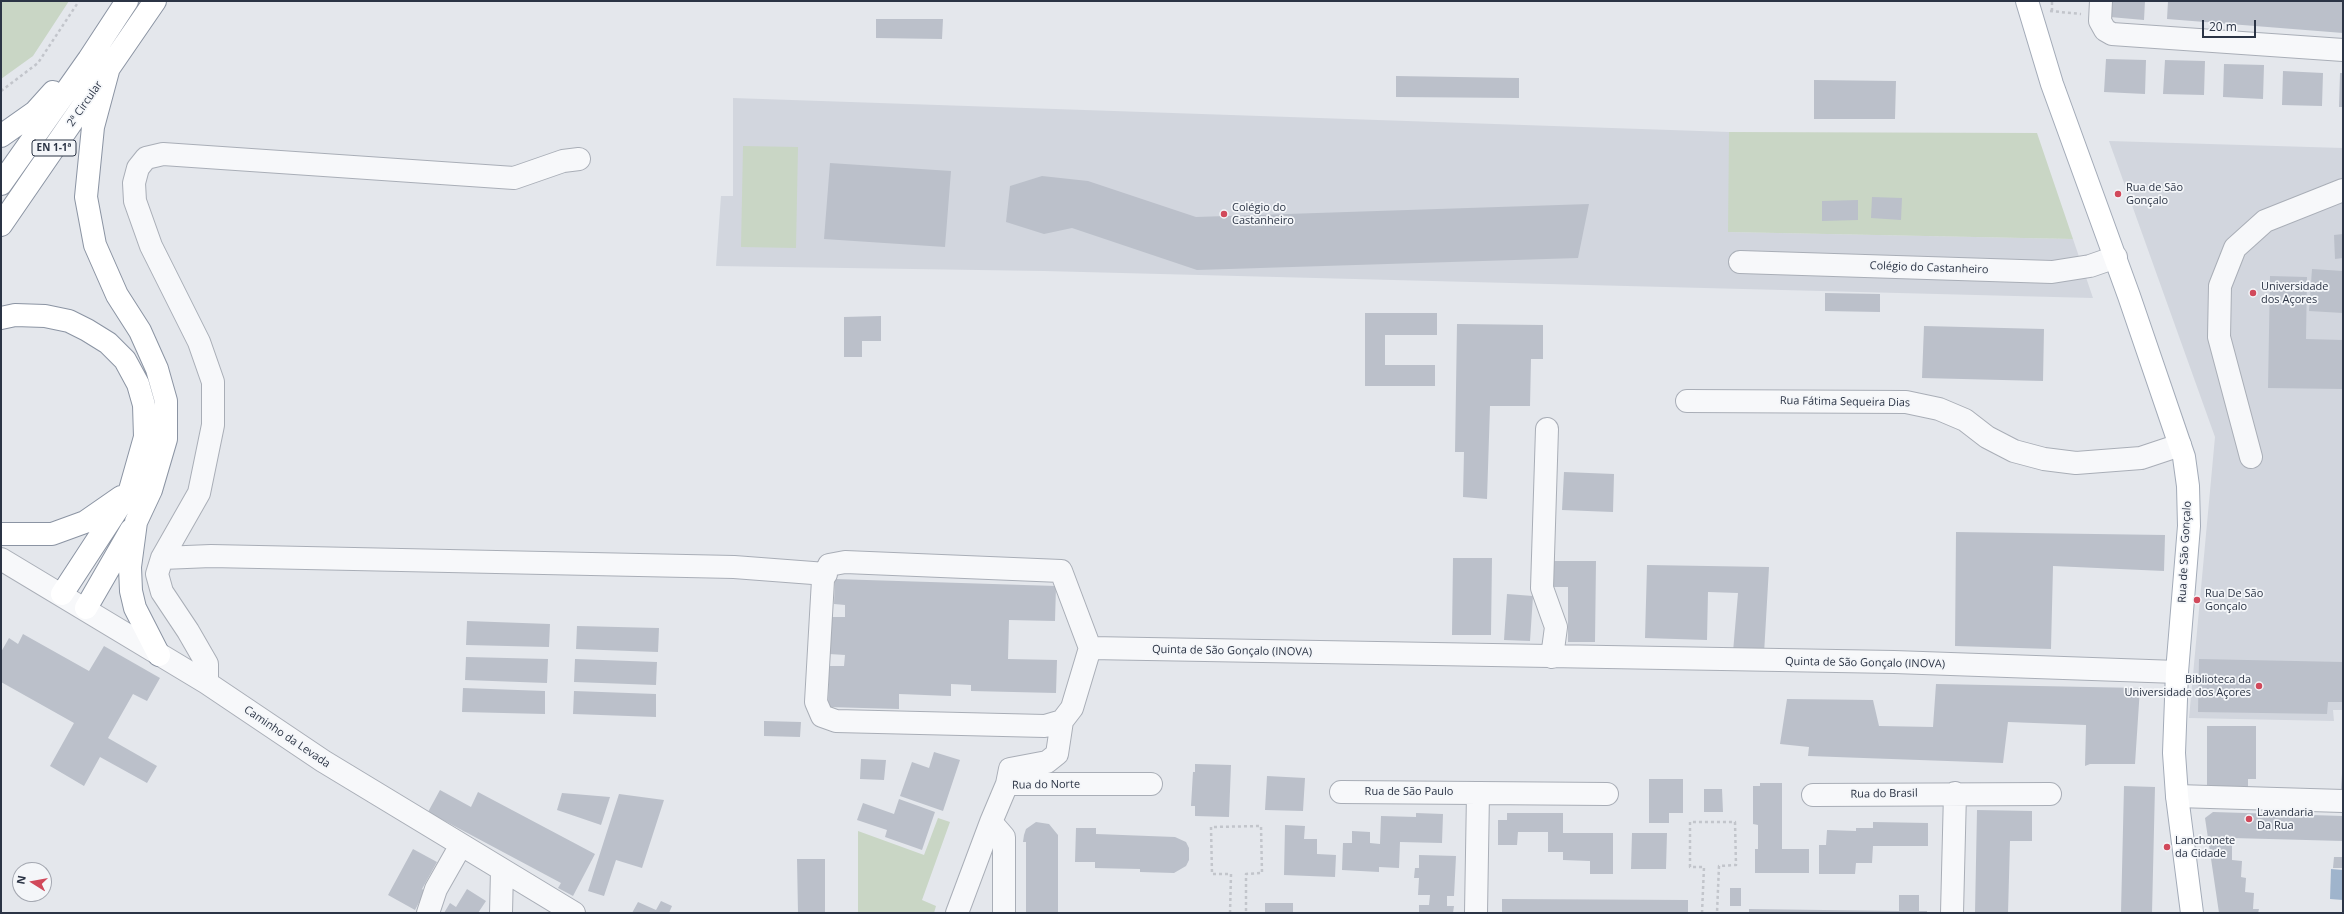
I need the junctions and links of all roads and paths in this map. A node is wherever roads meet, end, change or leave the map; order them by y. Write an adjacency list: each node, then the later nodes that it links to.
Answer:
1 (79, 1): 11 (path)
2 (127, 1): 9 (main road, 2ª Circular / EN 1-1ª)
3 (155, 1): 10 (main road, 2ª Circular / EN 1-1ª)
4 (2027, 1): 17 (main road, Rua de São Gonçalo)
5 (2052, 1): 7 (path)
6 (2101, 1): 8 (street)
7 (2052, 11)
8 (2343, 50)
9 (89, 59): 12 (main road); 14 (main road, 2ª Circular / EN 1-1ª)
10 (108, 72): 16 (main road, 2ª Circular / EN 1-1ª); 25 (main road)
11 (1, 91)
12 (1, 136)
13 (578, 159): 27 (street)
14 (1, 184)
15 (2343, 190): 23 (street)
16 (1, 225)
17 (2116, 257): 18 (street, Colégio do Castanheiro); 22 (main road, Rua de São Gonçalo)
18 (1740, 262)
19 (1, 318): 24 (main road)
20 (1687, 400): 22 (street, Rua Fátima Sequeira Dias)
21 (1547, 429): 34 (street)
22 (2180, 445): 35 (main road, Rua de São Gonçalo)
23 (2251, 457)
24 (130, 490): 26 (main road); 30 (main road)
25 (136, 522): 31 (main road); 33 (main road)
26 (1, 534)
27 (162, 558): 29 (street); 36 (street)
28 (1, 559): 30 (street, Caminho da Levada)
29 (826, 574): 32 (street); 37 (street)
30 (62, 594): 31 (street, Caminho da Levada)
31 (86, 608): 33 (street, Caminho da Levada)
32 (1090, 648): 34 (street, Quinta de São Gonçalo (INOVA)); 37 (street)
33 (159, 655): 36 (street, Caminho da Levada)
34 (1552, 657): 35 (street, Quinta de São Gonçalo (INOVA))
35 (2177, 672): 46 (main road, Rua de São Gonçalo)
36 (207, 683): 49 (street, Caminho da Levada)
37 (1062, 721): 38 (street)
38 (1007, 784): 39 (street, Rua do Norte); 48 (street, Rua do Norte)
39 (1151, 784)
40 (1341, 792): 41 (street, Rua de São Paulo)
41 (1478, 793): 43 (street, Rua de São Paulo); 58 (street)
42 (1955, 793): 44 (street, Rua do Brasil); 45 (street, Rua do Brasil); 61 (street)
43 (1607, 794)
44 (2050, 794)
45 (1813, 795)
46 (2177, 796): 47 (street); 62 (main road, Rua de São Gonçalo)
47 (2343, 801)
48 (990, 822): 54 (street, Rua do Norte); 55 (street)
49 (461, 845): 50 (street, Caminho da Levada); 51 (street)
50 (502, 870): 52 (street); 53 (street, Caminho da Levada)
51 (428, 913)
52 (501, 913)
53 (574, 913)
54 (957, 913)
55 (1004, 913)
56 (1230, 913): 57 (path)
57 (1246, 913)
58 (1476, 913)
59 (1702, 913): 60 (path)
60 (1717, 913)
61 (1952, 913)
62 (2192, 913)

